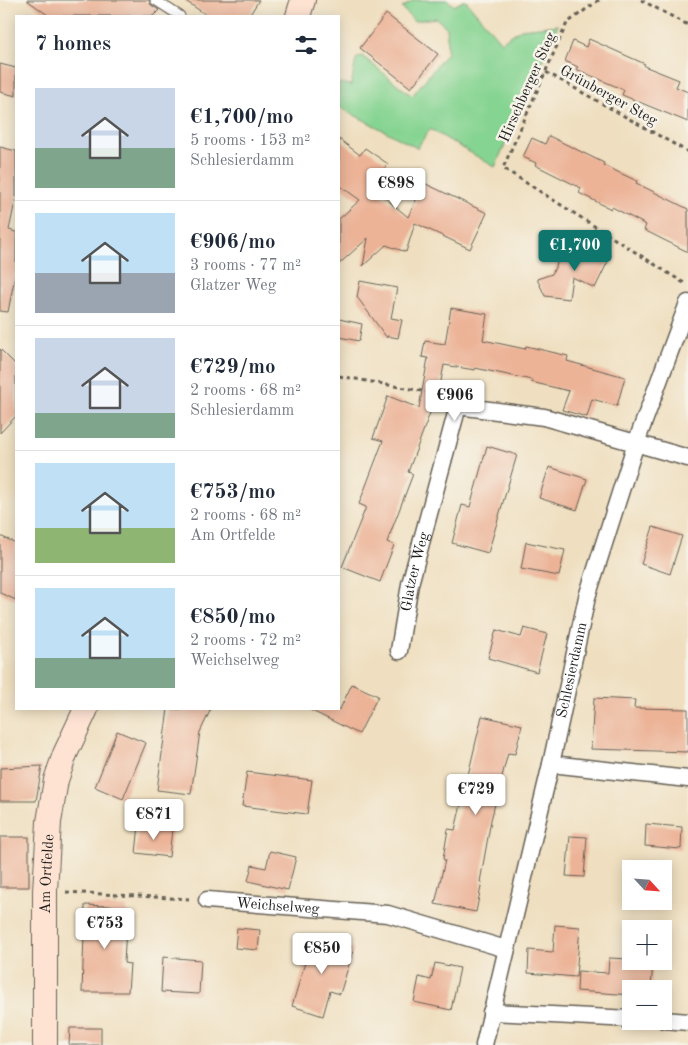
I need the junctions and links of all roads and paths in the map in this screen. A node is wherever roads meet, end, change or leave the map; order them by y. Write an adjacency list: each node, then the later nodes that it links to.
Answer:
1 (155, 0): 5 (lane)
2 (304, 0): 6 (main road)
3 (600, 0): 8 (path, Hirschberger Steg)
4 (641, 0): 7 (path)
5 (178, 15)
6 (298, 15)
7 (688, 25)
8 (546, 72): 9 (path, Grünberger Steg); 10 (path, Hirschberger Steg)
9 (688, 152)
10 (688, 286)
11 (688, 303): 14 (street, Schlesierdamm)
12 (340, 376): 13 (path)
13 (458, 406): 14 (street); 16 (street, Glatzer Weg)
14 (636, 443): 15 (street); 18 (street, Schlesierdamm)
15 (688, 458)
16 (399, 651)
17 (86, 710): 20 (main road, Am Ortfelde)
18 (551, 764): 19 (street); 22 (street, Schlesierdamm)
19 (688, 779)
20 (46, 891): 21 (path); 27 (main road, Am Ortfelde)
21 (207, 900): 22 (street, Weichselweg)
22 (506, 950): 23 (street, Schlesierdamm)
23 (492, 1012): 24 (street); 28 (street, Schlesierdamm)
24 (622, 1018)
25 (672, 1021): 26 (street)
26 (688, 1022)
27 (45, 1045)
28 (484, 1045)

